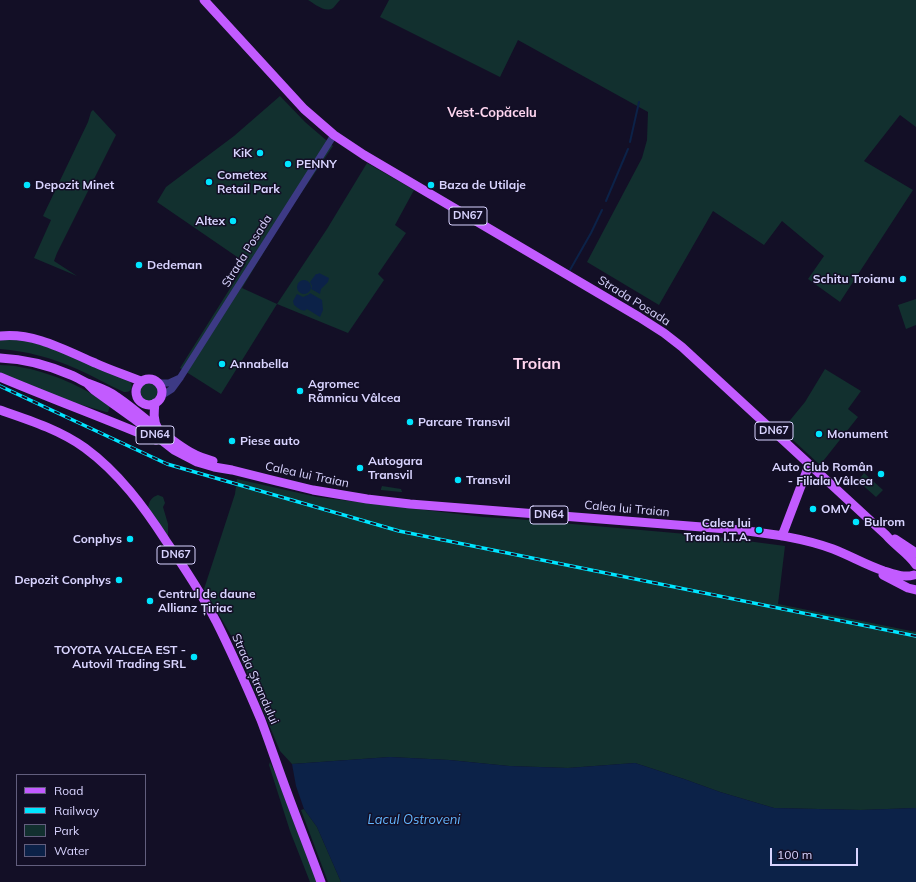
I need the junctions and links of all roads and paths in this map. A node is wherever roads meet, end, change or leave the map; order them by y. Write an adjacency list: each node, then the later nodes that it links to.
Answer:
1 (204, 0): 2 (main road, Strada Posada / DN67)
2 (334, 136): 6 (street, Strada Posada); 17 (main road, Strada Posada / DN67)
3 (0, 336): 7 (main road)
4 (1, 358): 11 (main road, Calea lui Traian / DN64)
5 (0, 377): 14 (main road)
6 (180, 378): 8 (street); 10 (street, Strada Posada)
7 (141, 381): 8 (main road); 9 (main road)
8 (158, 383): 10 (main road)
9 (136, 392): 11 (main road); 12 (main road)
10 (161, 396): 12 (main road)
11 (116, 401): 14 (main road); 15 (main road, Calea lui Traian / DN64); 16 (main road, Calea lui Traian / DN64)
12 (155, 404): 15 (main road)
13 (0, 410): 26 (main road, Strada Ștrandului / DN67)
14 (108, 420): 16 (main road)
15 (159, 430): 18 (main road, Calea lui Traian / DN64)
16 (166, 444): 18 (main road, Calea lui Traian / DN64)
17 (809, 464): 19 (main road, Strada Posada / DN67); 20 (main road)
18 (232, 470): 20 (main road, Calea lui Traian / DN64)
19 (886, 535): 21 (main road, Strada Posada / DN67); 22 (main road, Strada Posada / DN67)
20 (782, 536): 23 (main road, Calea lui Traian / DN64)
21 (916, 553)
22 (916, 565)
23 (874, 568): 24 (main road, Calea lui Traian / DN64); 25 (main road, Calea lui Traian / DN64)
24 (915, 573): 25 (main road)
25 (916, 589)
26 (321, 882)

